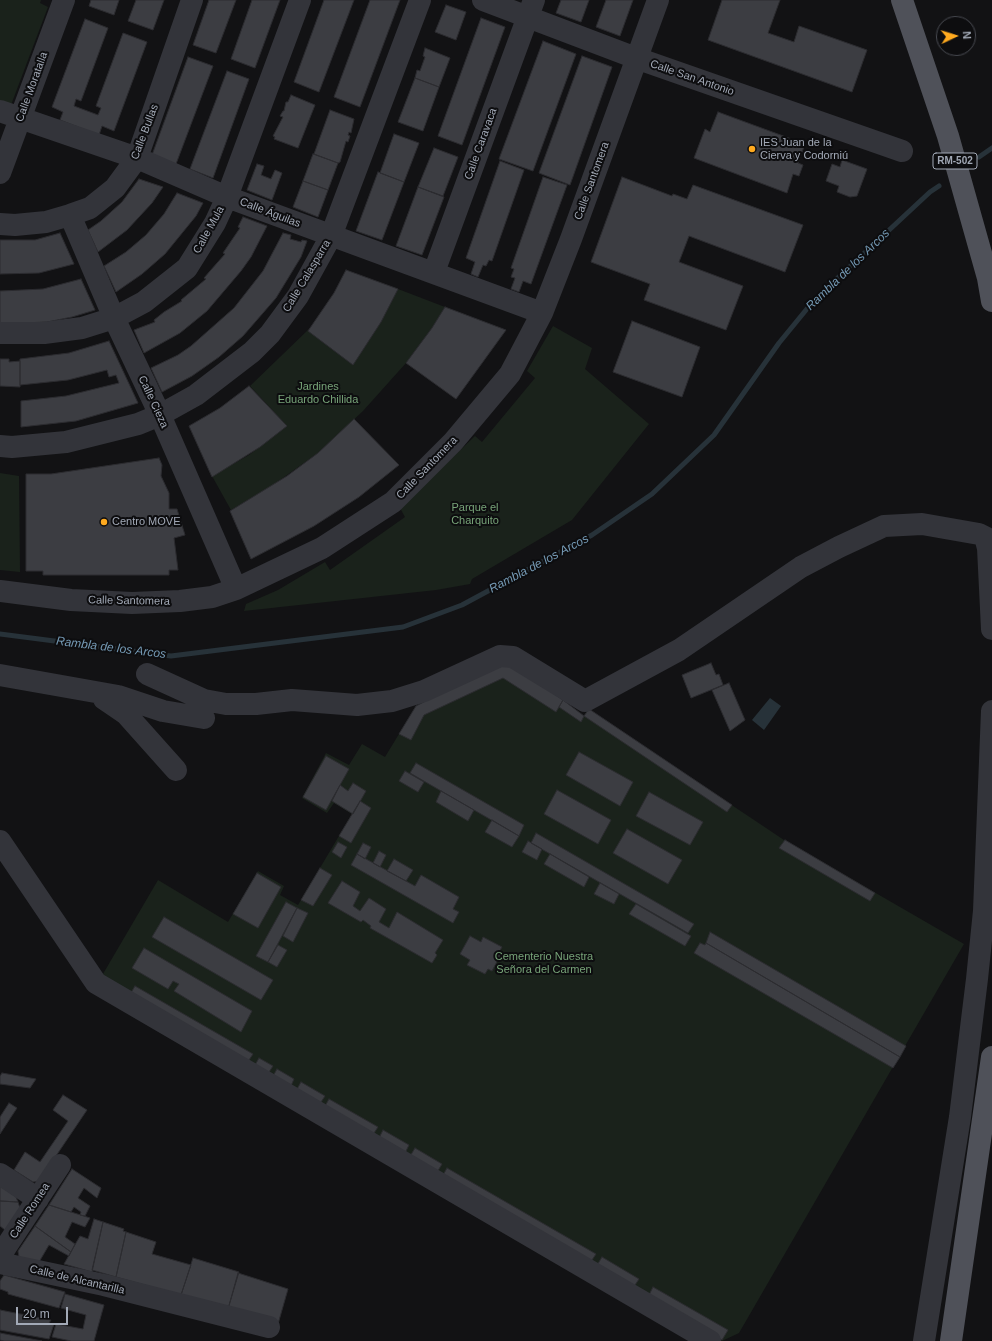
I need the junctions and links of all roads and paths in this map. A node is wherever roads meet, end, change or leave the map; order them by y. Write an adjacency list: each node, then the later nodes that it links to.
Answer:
1 (64, 0): 13 (street, Calle Moratalla)
2 (192, 0): 15 (street, Calle Bullas)
3 (300, 0): 17 (street, Calle Mula)
4 (420, 0): 20 (street, Calle Calasparra)
5 (483, 0): 9 (street, Calle San Antonio)
6 (658, 0): 11 (street, Calle Santomera)
7 (890, 0): 10 (main road)
8 (902, 0): 10 (main road, RM-502)
9 (531, 8): 11 (street, Calle San Antonio); 21 (street, Calle Caravaca)
10 (908, 22): 22 (main road, RM-502)
11 (636, 58): 14 (street, Calle San Antonio); 23 (street, Calle Santomera)
12 (0, 111): 13 (street, Calle Águilas)
13 (21, 118): 15 (street, Calle Águilas); 16 (street, Calle Moratalla)
14 (902, 151)
15 (137, 158): 17 (street, Calle Águilas); 18 (street, Calle Bullas)
16 (0, 173)
17 (227, 197): 20 (street, Calle Águilas); 24 (street, Calle Mula)
18 (70, 215): 19 (street, Calle Bullas); 24 (street, Calle Cieza)
19 (0, 224)
20 (331, 236): 21 (street, Calle Águilas); 26 (street, Calle Calasparra)
21 (434, 272): 23 (street, Calle Águilas)
22 (992, 301)
23 (542, 313): 28 (street, Calle Santomera)
24 (114, 318): 25 (street, Calle Mula); 26 (street, Calle Cieza)
25 (0, 333)
26 (160, 415): 27 (street, Calle Calasparra); 28 (street, Calle Cieza)
27 (0, 446)
28 (236, 589): 29 (street, Calle Santomera)
29 (0, 592)
30 (992, 629): 31 (street)
31 (147, 674)
32 (0, 675): 33 (street)
33 (94, 692): 35 (street); 36 (street)
34 (992, 711): 46 (street)
35 (204, 718)
36 (176, 770)
37 (0, 842): 45 (street)
38 (992, 1057): 47 (main road)
39 (60, 1165): 41 (street, Calle Romea)
40 (0, 1174): 41 (street)
41 (38, 1199): 42 (street, Calle Romea)
42 (0, 1256)
43 (0, 1263): 44 (street, Calle de Alcantarilla)
44 (269, 1327)
45 (710, 1341)
46 (924, 1341)
47 (951, 1341)

